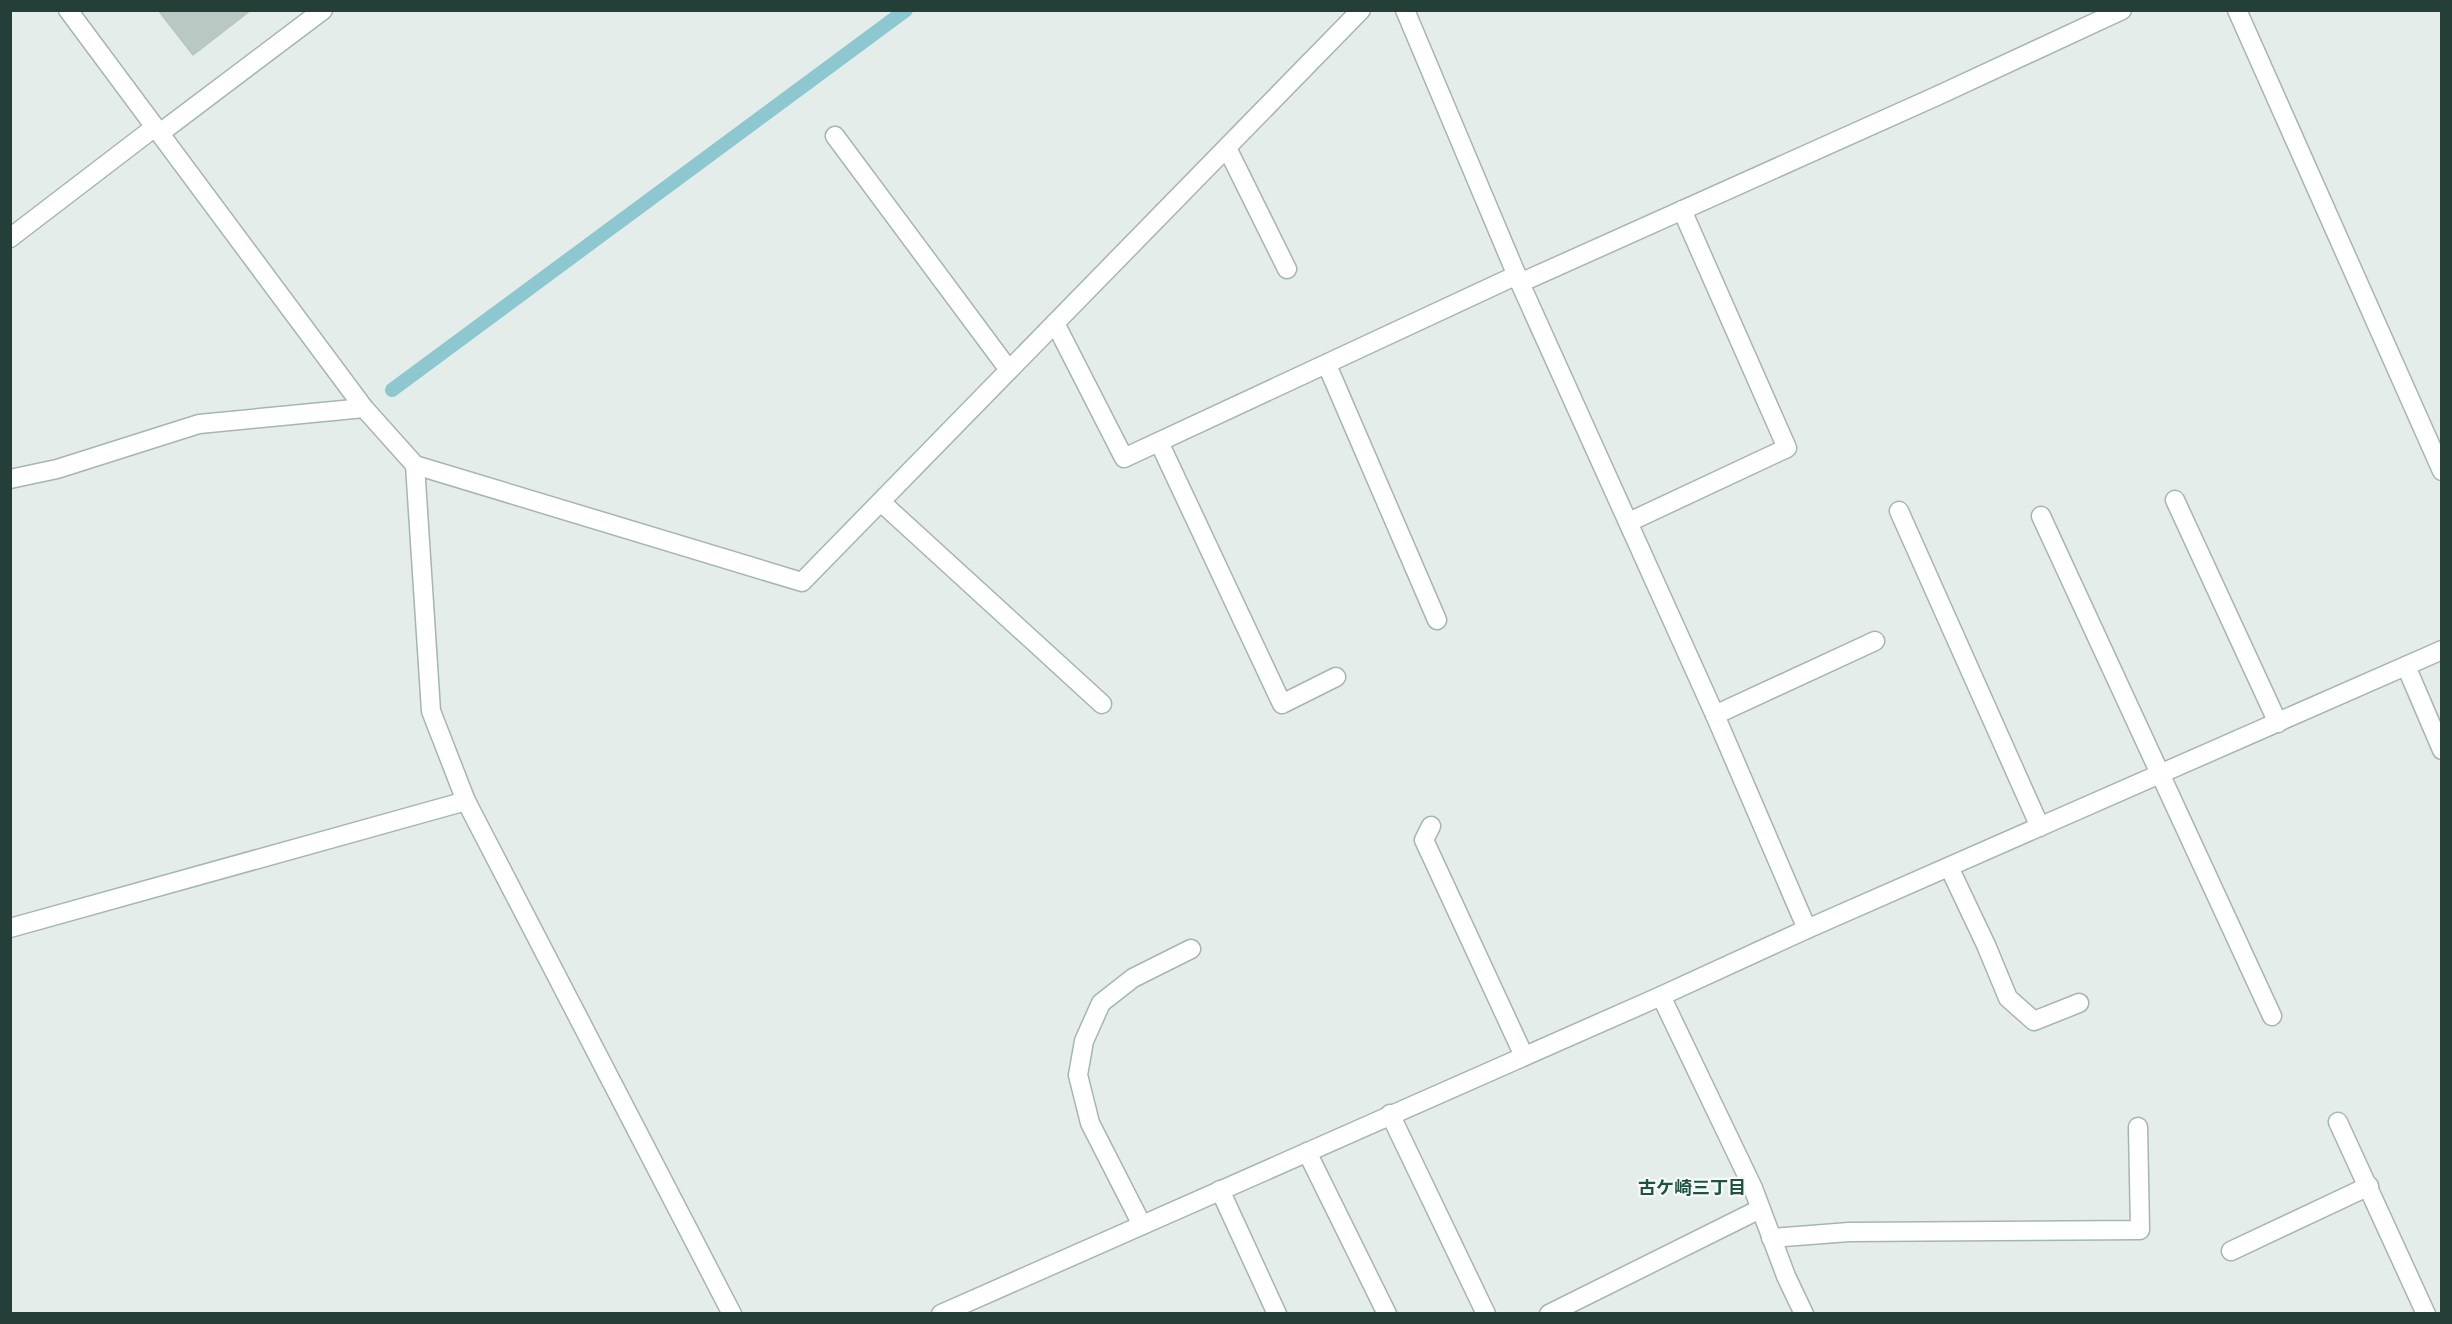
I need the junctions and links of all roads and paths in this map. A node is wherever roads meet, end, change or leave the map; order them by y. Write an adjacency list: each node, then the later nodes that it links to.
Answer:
1 (68, 10): 7 (street)
2 (322, 10): 7 (street)
3 (1361, 10): 9 (street)
4 (1405, 10): 13 (street)
5 (2122, 10): 10 (street)
6 (2237, 10): 20 (street)
7 (158, 130): 11 (street); 17 (street)
8 (835, 136): 16 (street)
9 (1227, 148): 12 (street); 14 (street)
10 (1682, 210): 13 (street); 26 (street)
11 (10, 238)
12 (1287, 269)
13 (1519, 279): 15 (street); 26 (street)
14 (1055, 323): 16 (street); 18 (street)
15 (1327, 365): 18 (street); 27 (street)
16 (1009, 370): 23 (street)
17 (364, 408): 19 (street); 21 (street)
18 (1159, 442): 31 (street)
19 (415, 465): 23 (street); 37 (street)
20 (2442, 471)
21 (10, 479)
22 (2175, 500): 34 (street)
23 (881, 502): 32 (street)
24 (1899, 511): 39 (street)
25 (2041, 516): 36 (street)
26 (1629, 522): 33 (street)
27 (1437, 620)
28 (1875, 641): 33 (street)
29 (2442, 650): 30 (street)
30 (2406, 666): 34 (street); 35 (street)
31 (1336, 676)
32 (1102, 704)
33 (1715, 715): 42 (street)
34 (2278, 723): 36 (street)
35 (2442, 750)
36 (2161, 774): 39 (street); 46 (street)
37 (466, 801): 41 (street); 60 (street)
38 (1431, 826): 47 (street)
39 (2040, 827): 40 (street)
40 (1949, 867): 42 (street); 45 (street)
41 (10, 928)
42 (1807, 929): 44 (street)
43 (1191, 949): 55 (street)
44 (1660, 996): 47 (street); 54 (street)
45 (2079, 1003)
46 (2272, 1016)
47 (1524, 1056): 48 (street)
48 (1390, 1114): 51 (street); 64 (street)
49 (2338, 1122): 52 (street)
50 (2138, 1127): 56 (street)
51 (1307, 1152): 53 (street); 63 (street)
52 (2369, 1186): 57 (street); 66 (street)
53 (1220, 1190): 55 (street); 62 (street)
54 (1760, 1209): 56 (street); 59 (street)
55 (1142, 1224): 58 (street)
56 (1771, 1238): 65 (street)
57 (2231, 1251)
58 (970, 1308): 61 (street)
59 (1558, 1312)
60 (732, 1314)
61 (941, 1314)
62 (1277, 1314)
63 (1387, 1314)
64 (1486, 1314)
65 (1804, 1314)
66 (2426, 1314)

